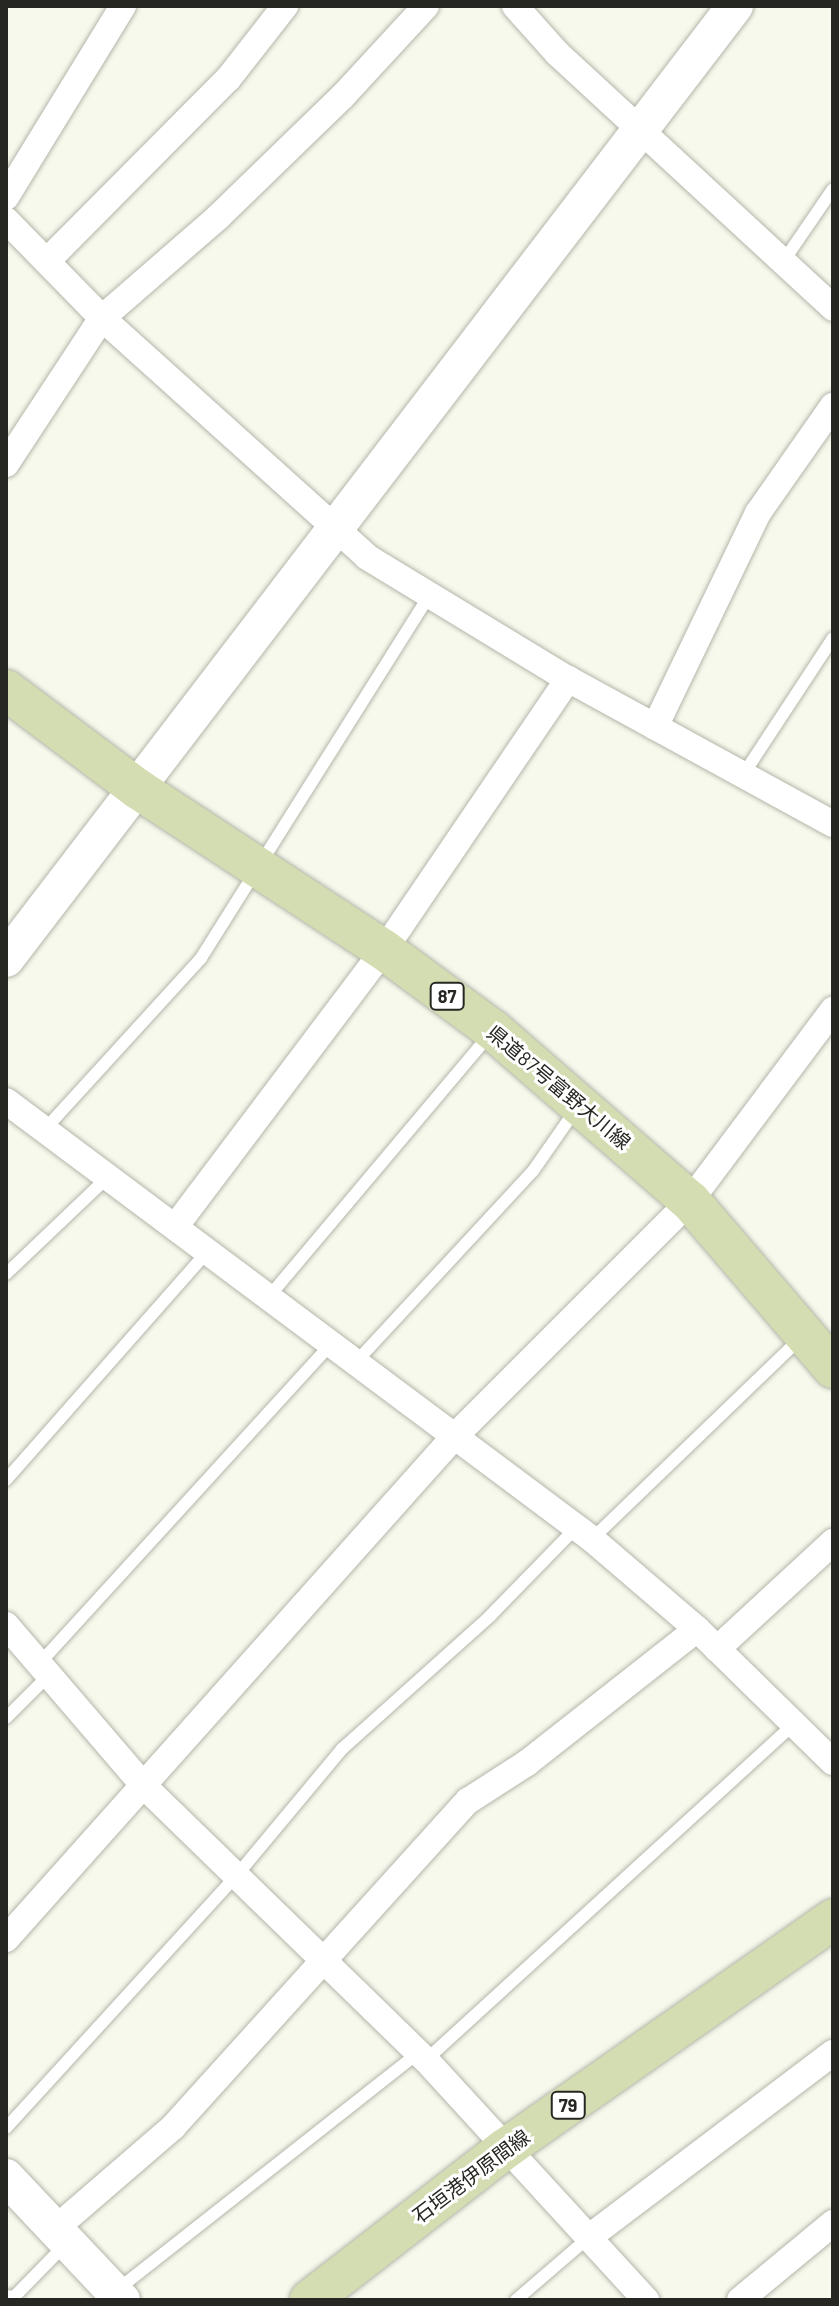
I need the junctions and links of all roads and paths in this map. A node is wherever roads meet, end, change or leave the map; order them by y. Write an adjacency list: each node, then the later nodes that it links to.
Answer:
1 (123, 6): 8 (street)
2 (285, 6): 10 (street)
3 (426, 6): 13 (street)
4 (515, 6): 6 (street)
5 (735, 6): 6 (street)
6 (641, 130): 11 (street); 16 (street)
7 (833, 189): 11 (lane)
8 (6, 197)
9 (6, 220): 10 (street)
10 (47, 261): 13 (street)
11 (783, 262): 12 (street)
12 (833, 308)
13 (102, 318): 15 (street); 16 (street)
14 (833, 406): 21 (street)
15 (6, 464)
16 (335, 528): 17 (street); 23 (street)
17 (430, 594): 19 (street); 25 (lane)
18 (833, 638): 22 (lane)
19 (568, 679): 21 (street); 26 (street)
20 (6, 690): 23 (main road, 県道87号富野大川線 / 87)
21 (655, 727): 22 (street)
22 (745, 772): 24 (street)
23 (138, 789): 25 (main road, 県道87号富野大川線 / 87); 27 (street)
24 (832, 822)
25 (260, 869): 26 (main road, 県道87号富野大川線 / 87); 32 (lane)
26 (384, 950): 29 (main road, 県道87号富野大川線 / 87); 35 (street)
27 (6, 959)
28 (833, 1010): 34 (street)
29 (493, 1030): 31 (main road, 県道87号富野大川線 / 87); 38 (lane)
30 (6, 1101): 32 (street)
31 (579, 1104): 34 (main road, 県道87号富野大川線 / 87); 41 (lane)
32 (46, 1128): 33 (street)
33 (109, 1176): 35 (street); 37 (lane)
34 (690, 1201): 39 (main road, 県道87号富野大川線 / 87); 43 (street)
35 (175, 1227): 36 (street)
36 (207, 1252): 38 (street); 44 (lane)
37 (6, 1274)
38 (267, 1299): 40 (street)
39 (805, 1334): 42 (main road, 県道87号富野大川線 / 87); 45 (lane)
40 (330, 1345): 41 (street); 50 (lane)
41 (353, 1365): 43 (street)
42 (833, 1368)
43 (453, 1438): 45 (street); 54 (street)
44 (6, 1480)
45 (584, 1534): 48 (street); 55 (lane)
46 (833, 1542): 49 (street)
47 (6, 1625): 50 (street)
48 (697, 1629): 49 (street); 58 (street)
49 (717, 1649): 52 (street)
50 (42, 1671): 51 (lane); 54 (street)
51 (6, 1718)
52 (795, 1723): 53 (street); 60 (lane)
53 (833, 1762)
54 (144, 1786): 55 (street); 57 (street)
55 (237, 1875): 58 (street); 61 (lane)
56 (833, 1919): 62 (main road, 石垣港伊原間線 / 79)
57 (6, 1939)
58 (327, 1963): 60 (street); 65 (street)
59 (833, 2053): 66 (street)
60 (422, 2057): 62 (street); 68 (lane)
61 (6, 2128)
62 (505, 2149): 66 (street); 69 (main road, 石垣港伊原間線 / 79)
63 (6, 2177): 65 (street)
64 (833, 2223): 72 (street)
65 (62, 2234): 67 (lane); 68 (street)
66 (588, 2238): 70 (lane); 71 (street)
67 (6, 2296)
68 (118, 2296)
69 (310, 2300)
70 (516, 2300)
71 (646, 2300)
72 (740, 2300)

